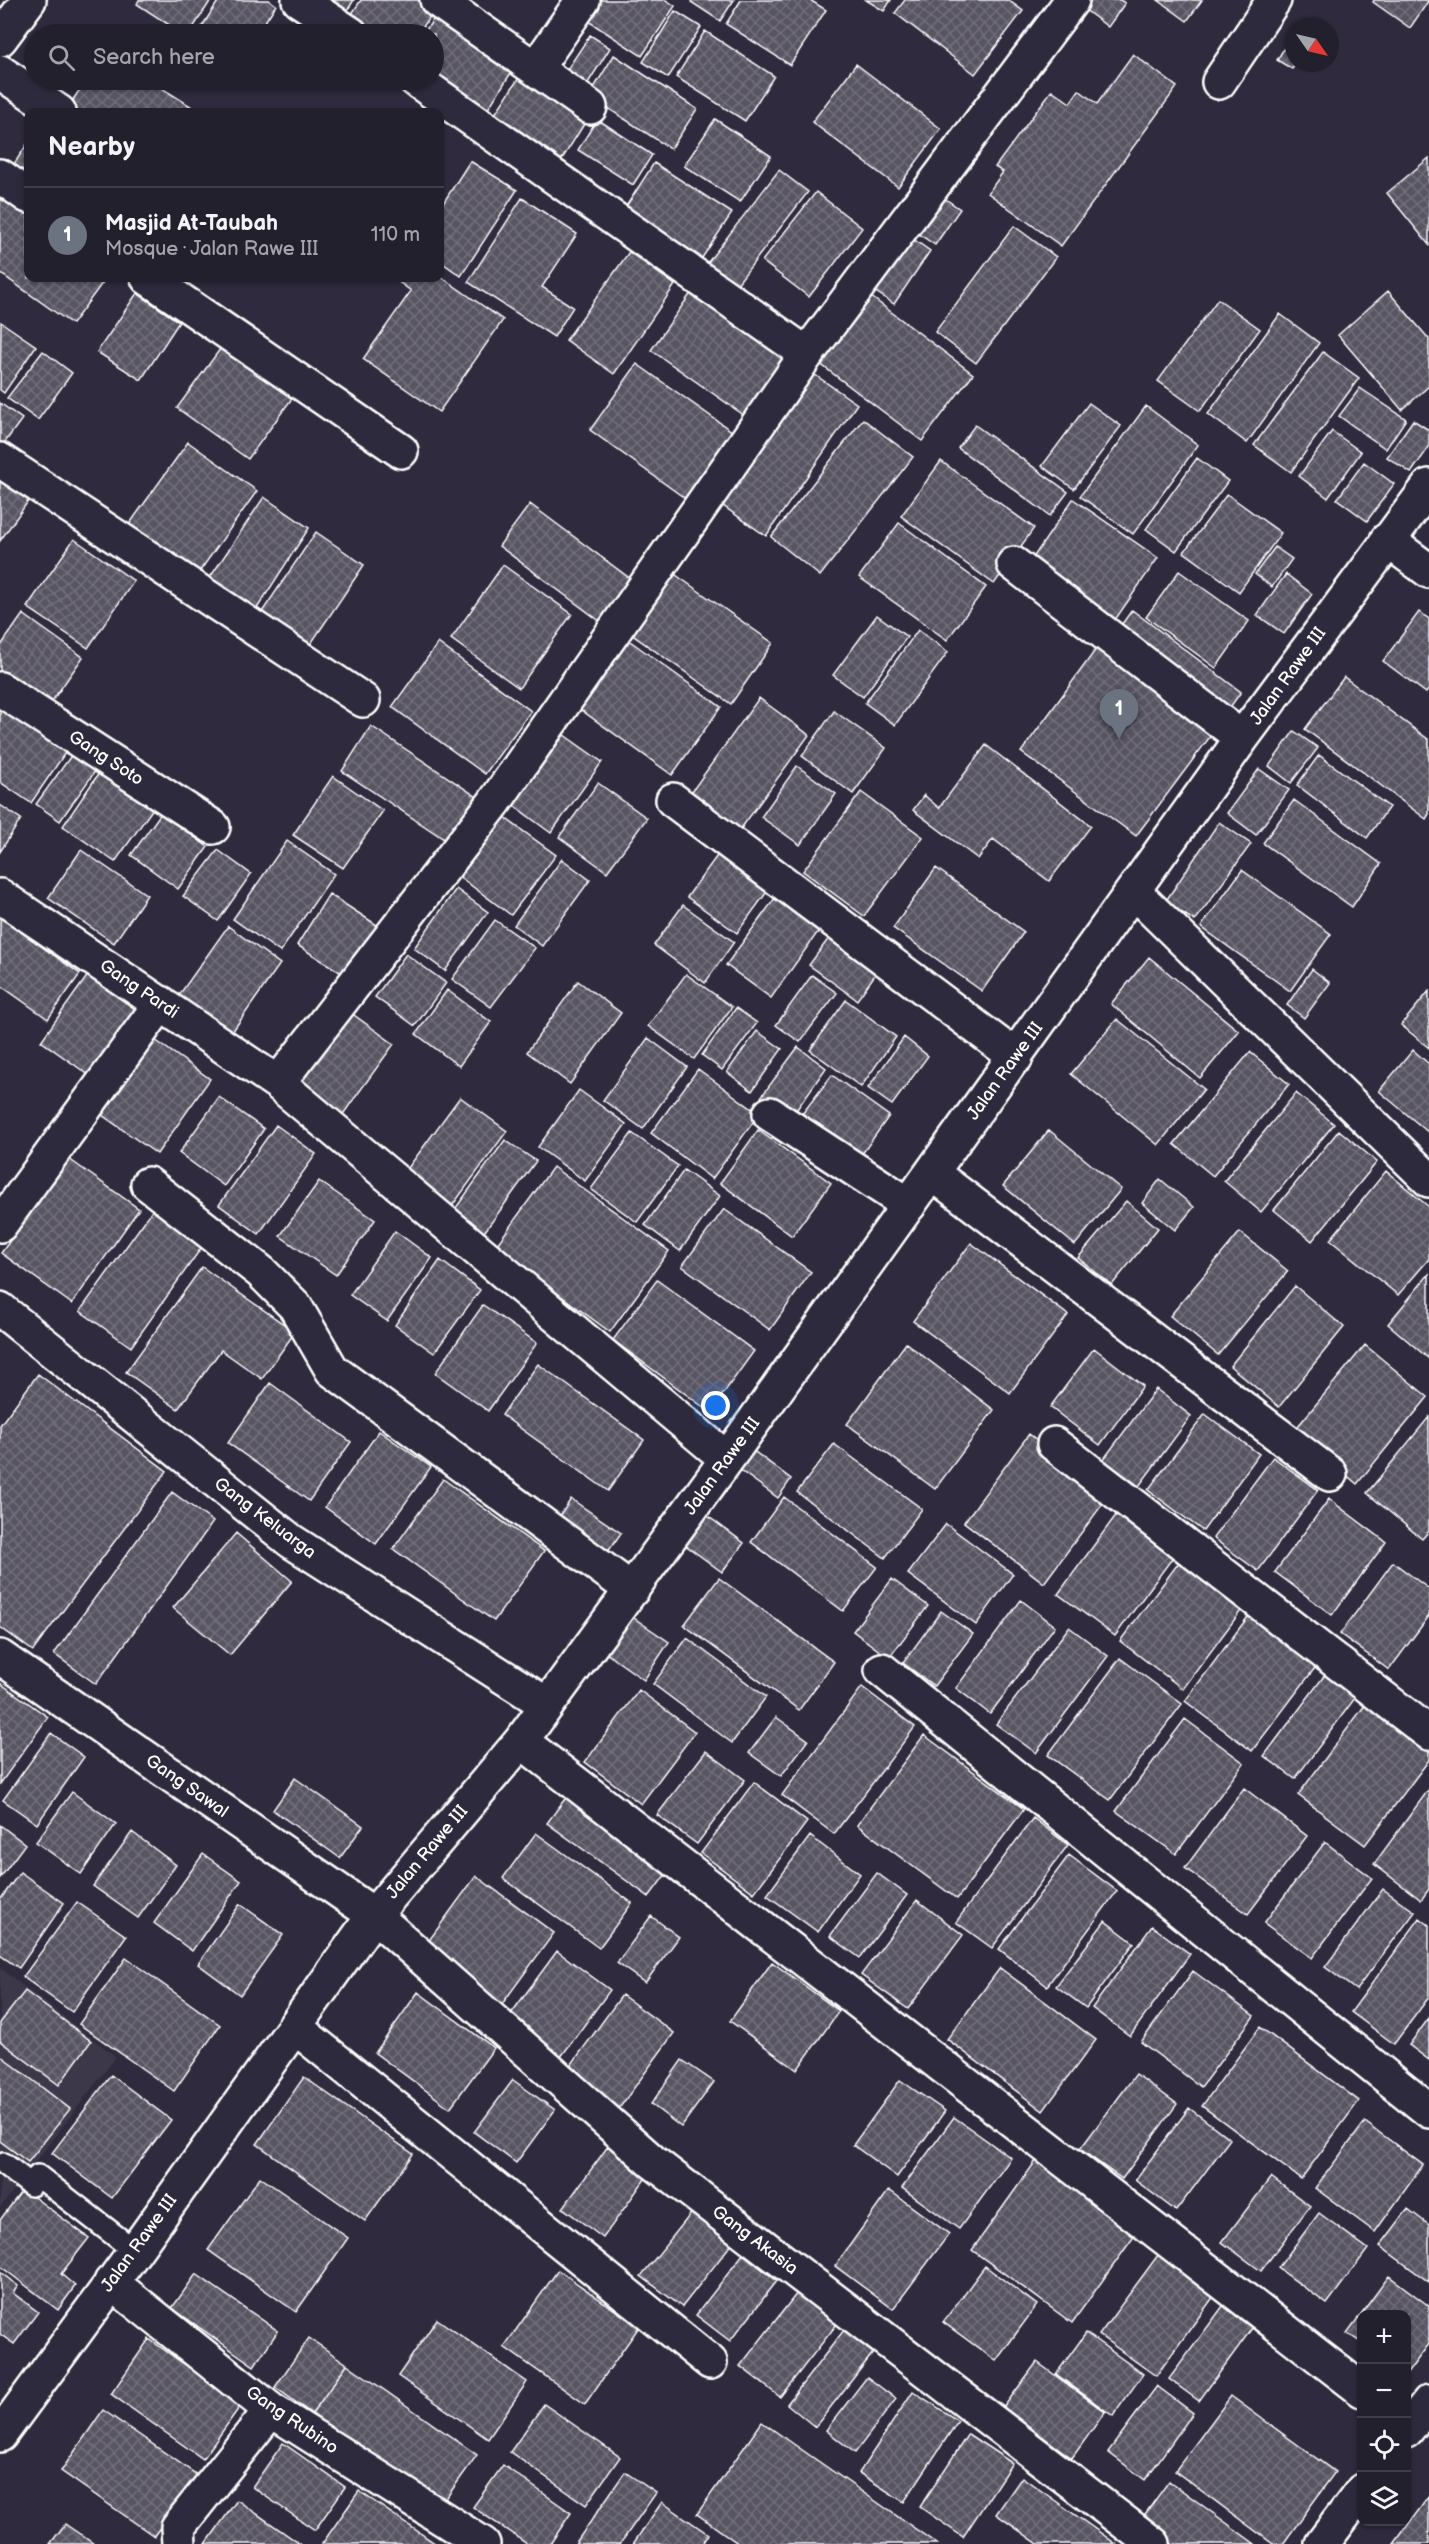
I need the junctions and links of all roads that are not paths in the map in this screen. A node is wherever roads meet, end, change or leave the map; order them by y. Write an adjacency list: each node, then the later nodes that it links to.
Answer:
1 (29, 0): 8 (street)
2 (299, 0): 7 (street)
3 (437, 0): 9 (street)
4 (583, 0): 9 (street)
5 (1072, 0): 20 (street)
6 (1274, 0): 11 (street)
7 (336, 24)
8 (0, 39)
9 (536, 68): 15 (street)
10 (0, 72): 12 (street)
11 (1219, 82)
12 (24, 88)
13 (27, 90): 16 (street)
14 (430, 90): 20 (street)
15 (590, 107)
16 (53, 108)
17 (0, 176): 18 (street)
18 (24, 193)
19 (154, 282): 21 (street)
20 (807, 354): 36 (street)
21 (401, 451)
22 (0, 460): 28 (street)
23 (1429, 486): 24 (street, Jalan Rawe III)
24 (1387, 540): 26 (street); 29 (street, Jalan Rawe III)
25 (1014, 564): 29 (street)
26 (1429, 571)
27 (0, 689): 31 (street, Gang Soto)
28 (363, 700)
29 (1242, 738): 32 (street, Jalan Rawe III)
30 (673, 800): 35 (street)
31 (213, 827)
32 (1133, 891): 35 (street, Jalan Rawe III); 39 (street)
33 (0, 896): 34 (street, Gang Pardi)
34 (161, 1004): 36 (street, Gang Pardi); 42 (street)
35 (1016, 1057): 38 (street, Jalan Rawe III)
36 (278, 1083): 45 (street, Gang Pardi)
37 (770, 1114): 41 (street)
38 (932, 1173): 41 (street, Jalan Rawe III); 46 (street)
39 (1429, 1180)
40 (148, 1184): 47 (street)
41 (909, 1205): 45 (street, Jalan Rawe III)
42 (0, 1225)
43 (0, 1309): 50 (street, Gang Keluarga)
44 (1053, 1444): 51 (street)
45 (727, 1459): 47 (street, Jalan Rawe III)
46 (1330, 1474)
47 (632, 1590): 50 (street, Jalan Rawe III)
48 (0, 1657): 53 (street, Gang Sawal)
49 (882, 1670): 55 (street)
50 (546, 1704): 52 (street, Jalan Rawe III)
51 (1429, 1733)
52 (521, 1741): 53 (street, Jalan Rawe III); 60 (street)
53 (374, 1915): 54 (street, Jalan Rawe III); 66 (street, Gang Akasia)
54 (295, 2027): 57 (street, Jalan Rawe III); 59 (street)
55 (1429, 2111)
56 (4, 2164): 57 (lane)
57 (135, 2251): 58 (street, Jalan Rawe III)
58 (111, 2282): 61 (street, Gang Rubino); 62 (street, Jalan Rawe III)
59 (710, 2362)
60 (1357, 2386)
61 (271, 2410): 64 (street); 65 (street, Gang Rubino)
62 (0, 2435)
63 (1357, 2498): 67 (street)
64 (179, 2544)
65 (483, 2544)
66 (1153, 2544)
67 (1322, 2544)

